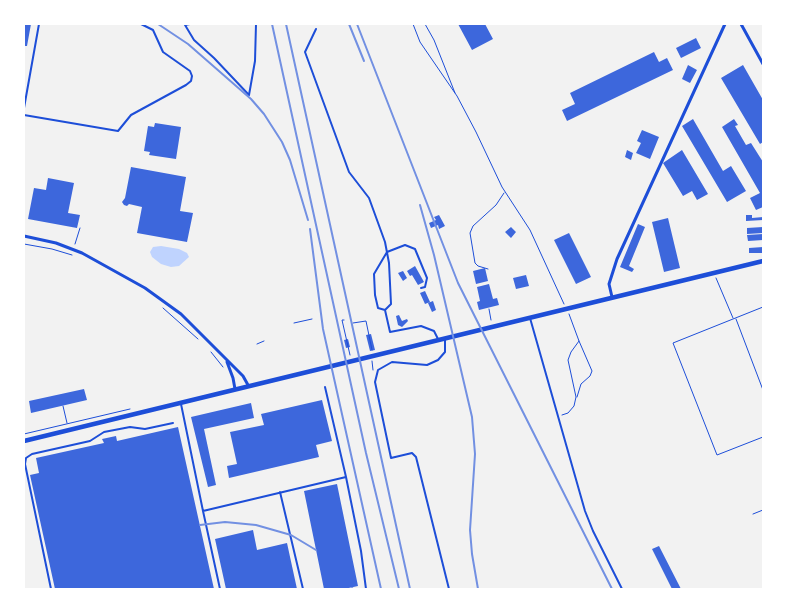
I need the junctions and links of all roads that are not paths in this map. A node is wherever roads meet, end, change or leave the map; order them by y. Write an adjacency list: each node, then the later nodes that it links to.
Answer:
1 (39, 24): 9 (lane)
2 (141, 24): 10 (lane)
3 (190, 24): 4 (lane)
4 (256, 24)
5 (725, 24): 15 (street)
6 (741, 24): 8 (street)
7 (316, 29): 12 (lane)
8 (763, 64)
9 (24, 108)
10 (24, 115)
11 (24, 236): 19 (street)
12 (387, 252): 14 (lane); 16 (lane); 16 (lane)
13 (763, 261): 15 (main road)
14 (421, 288)
15 (612, 297): 17 (main road)
16 (385, 310): 18 (lane)
17 (530, 318): 18 (main road); 34 (lane)
18 (442, 340): 20 (main road); 33 (lane)
19 (227, 362): 20 (street); 22 (street)
20 (248, 385): 22 (main road)
21 (326, 387): 26 (lane)
22 (235, 389): 23 (main road)
23 (180, 402): 25 (main road); 28 (lane)
24 (173, 423): 29 (lane)
25 (24, 441)
26 (346, 477): 27 (lane); 32 (lane)
27 (280, 492): 28 (lane); 31 (lane)
28 (203, 511): 30 (lane)
29 (51, 589)
30 (220, 589)
31 (303, 589)
32 (366, 589)
33 (449, 589)
34 (622, 589)

